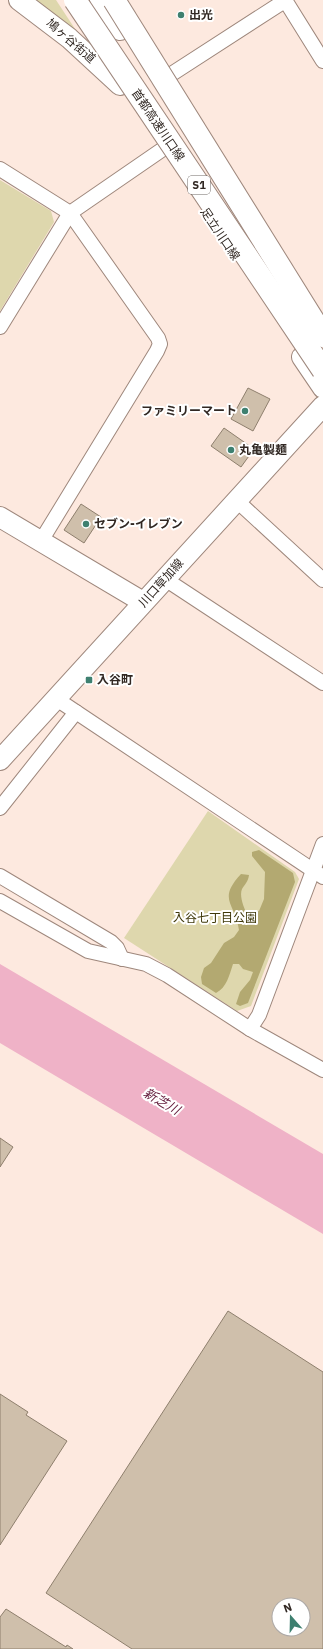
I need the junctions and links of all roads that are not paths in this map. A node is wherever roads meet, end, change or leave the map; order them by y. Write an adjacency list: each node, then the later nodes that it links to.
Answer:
1 (19, 0): 11 (main road, 鳩ヶ谷街道)
2 (65, 0): 11 (main road, 足立川口線)
3 (75, 0): 21 (highway, 首都高速川口線 / S1, bridge)
4 (86, 0): 12 (highway)
5 (101, 0): 12 (highway)
6 (114, 0): 20 (highway, S1, bridge)
7 (122, 0): 10 (main road)
8 (286, 0): 9 (street); 10 (street)
9 (323, 61)
10 (170, 75): 16 (main road)
11 (120, 85): 13 (main road, 足立川口線)
12 (172, 121): 16 (highway); 17 (highway)
13 (163, 150): 15 (street); 17 (main road, 足立川口線)
14 (0, 169): 15 (street)
15 (70, 213): 19 (street); 26 (street)
16 (257, 214): 18 (main road)
17 (224, 239): 22 (main road, 足立川口線)
18 (323, 320)
19 (0, 327)
20 (323, 336)
21 (323, 370)
22 (323, 388)
23 (323, 406): 24 (main road, 川口草加線)
24 (236, 500): 27 (main road, 川口草加線); 28 (street)
25 (0, 517): 26 (main road)
26 (41, 541): 29 (main road)
27 (165, 579): 29 (main road, 川口草加線); 30 (street)
28 (323, 580)
29 (144, 602): 31 (main road, 川口草加線)
30 (323, 683)
31 (55, 698): 32 (street); 33 (main road, 川口草加線)
32 (76, 712): 34 (street); 36 (street)
33 (0, 760)
34 (0, 808)
35 (323, 844): 36 (street)
36 (318, 873): 40 (street)
37 (0, 876): 39 (street)
38 (0, 901): 39 (street)
39 (122, 959): 40 (street)
40 (250, 1029): 41 (street)
41 (323, 1070)

